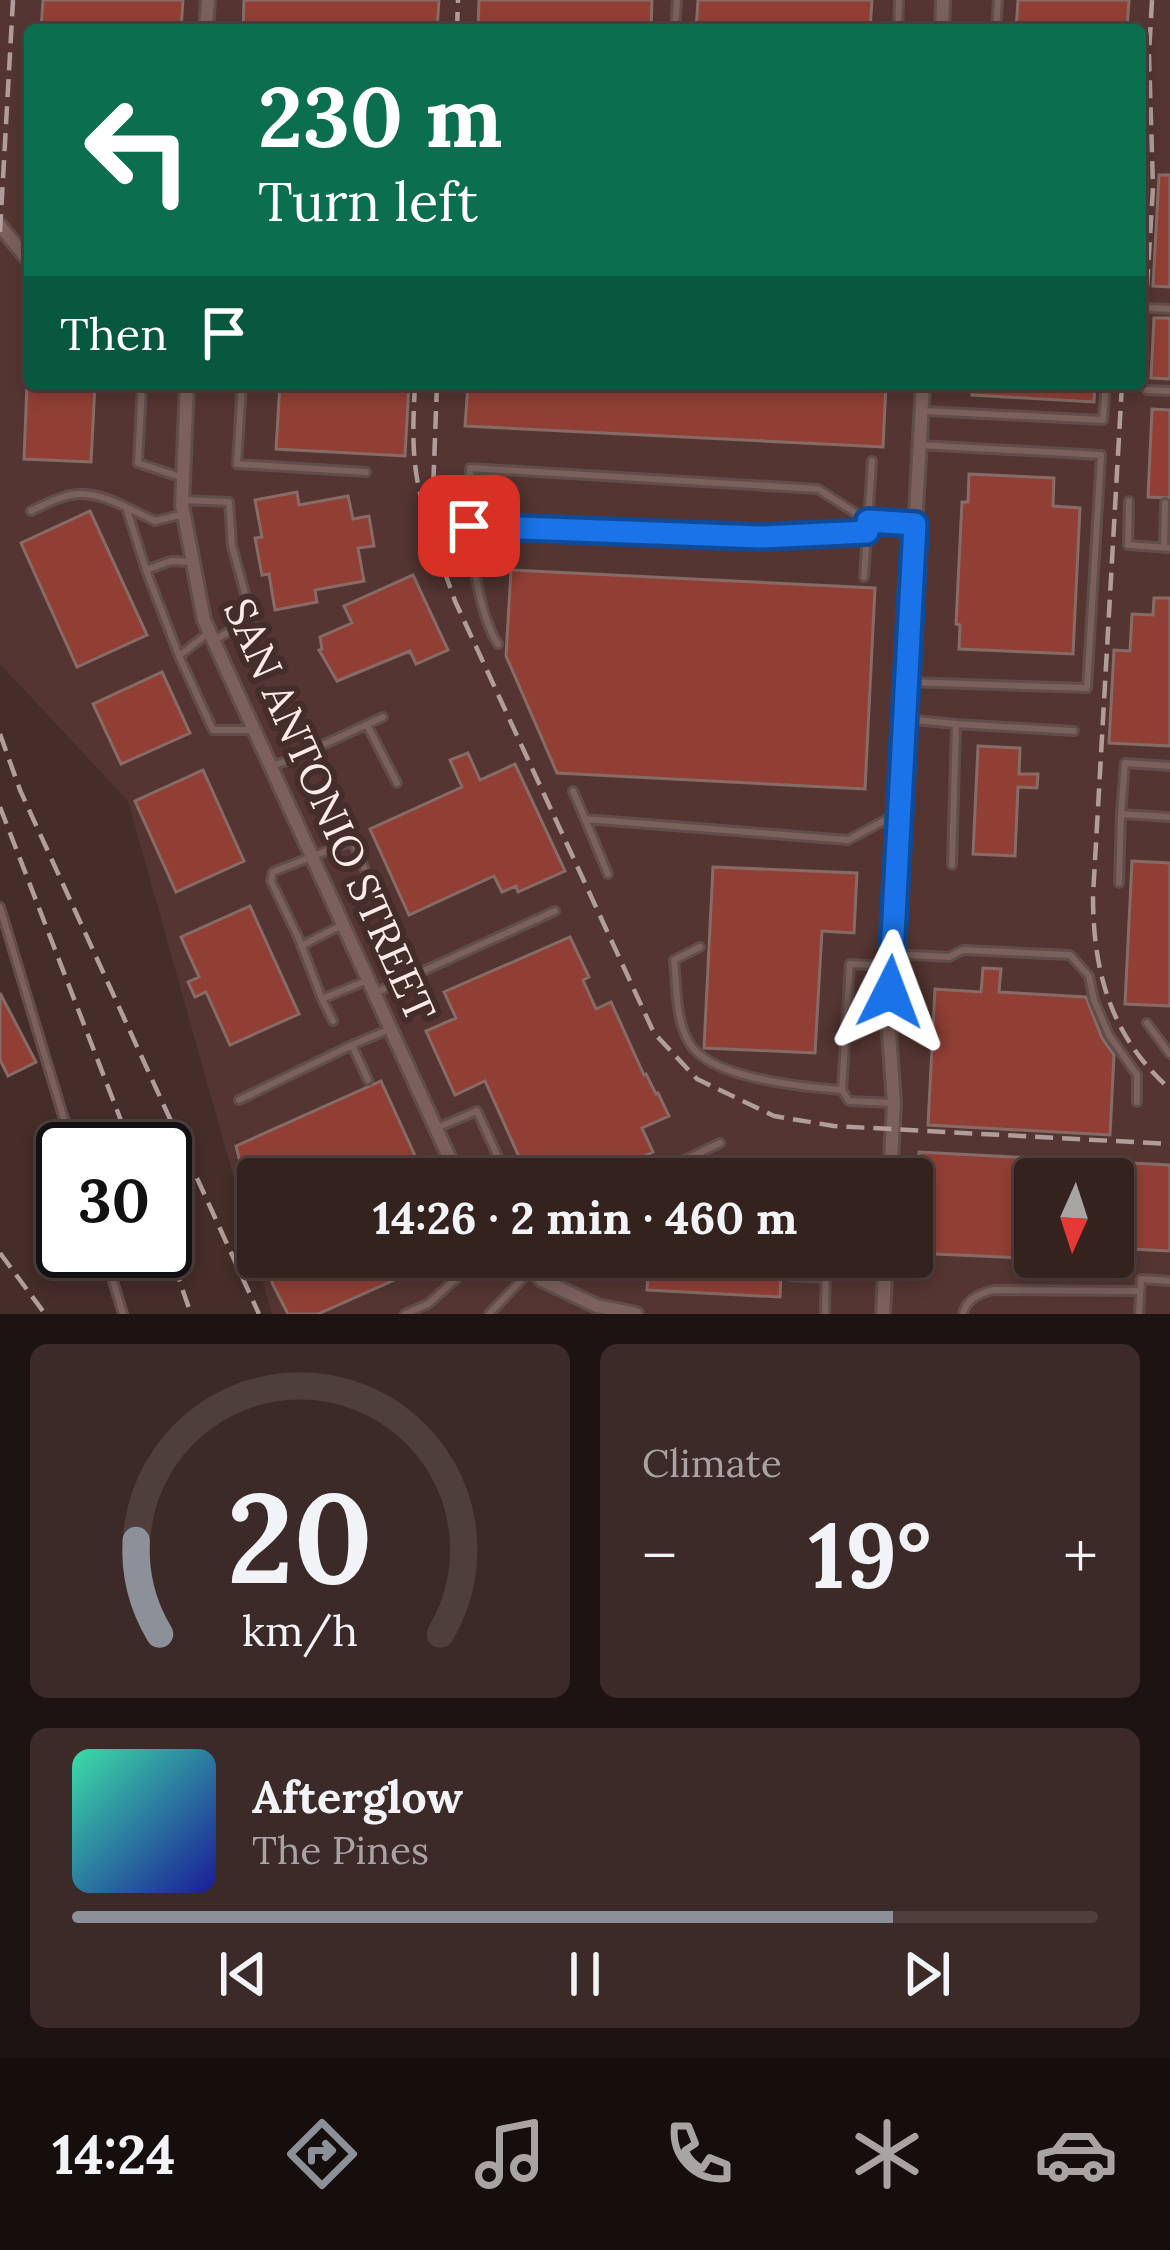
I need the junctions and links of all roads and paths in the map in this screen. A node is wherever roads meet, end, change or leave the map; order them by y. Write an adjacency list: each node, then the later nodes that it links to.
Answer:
1 (0, 226): 2 (street)
2 (24, 251)
3 (1150, 308): 4 (lane)
4 (1170, 309)
5 (142, 390): 16 (lane)
6 (187, 390): 16 (street, SAN ANTONIO STREET)
7 (242, 390): 15 (lane)
8 (923, 390): 12 (street)
9 (1106, 390): 12 (lane)
10 (1147, 390): 11 (lane)
11 (1170, 391)
12 (921, 411): 13 (street)
13 (920, 446): 23 (street); 33 (lane)
14 (872, 461): 22 (lane)
15 (366, 472)
16 (183, 478): 20 (street, SAN ANTONIO STREET)
17 (1129, 501): 26 (lane)
18 (1165, 503): 26 (lane)
19 (126, 507): 20 (lane); 21 (lane); 28 (lane)
20 (183, 507): 27 (street, SAN ANTONIO STREET); 30 (lane)
21 (32, 511)
22 (868, 521): 23 (lane); 24 (lane); 25 (lane)
23 (915, 524): 33 (street)
24 (469, 526): 25 (lane); 31 (lane)
25 (867, 532): 29 (lane)
26 (1167, 548)
27 (193, 562): 28 (lane); 30 (street, SAN ANTONIO STREET)
28 (146, 570): 32 (lane)
29 (864, 577)
30 (212, 636): 32 (lane); 38 (street, SAN ANTONIO STREET)
31 (498, 644)
32 (178, 656): 38 (lane)
33 (907, 682): 35 (street)
34 (383, 717): 36 (lane)
35 (905, 718): 37 (lane); 44 (street)
36 (367, 724): 40 (lane); 42 (lane)
37 (956, 724): 39 (lane); 49 (lane)
38 (254, 730): 40 (street, SAN ANTONIO STREET)
39 (1074, 731)
40 (271, 766): 48 (street, SAN ANTONIO STREET)
41 (1170, 766): 45 (lane)
42 (397, 783)
43 (573, 791): 47 (lane)
44 (900, 812): 47 (lane); 57 (street)
45 (1121, 814): 46 (lane); 51 (lane)
46 (1170, 817)
47 (585, 819): 50 (lane)
48 (313, 858): 54 (street, SAN ANTONIO STREET); 55 (lane); 58 (lane)
49 (952, 865)
50 (608, 874)
51 (1119, 883)
52 (0, 907): 71 (lane)
53 (555, 911): 58 (lane)
54 (343, 925): 55 (lane); 59 (street, SAN ANTONIO STREET)
55 (301, 946): 60 (lane)
56 (700, 947): 67 (lane)
57 (891, 960): 67 (lane); 69 (lane); 70 (street)
58 (414, 978): 59 (lane)
59 (371, 987): 60 (lane); 63 (street, SAN ANTONIO STREET)
60 (322, 999): 61 (lane)
61 (333, 1021)
62 (1147, 1023): 65 (lane)
63 (390, 1029): 64 (lane); 72 (street, SAN ANTONIO STREET)
64 (352, 1045): 66 (lane); 68 (lane)
65 (1170, 1054)
66 (368, 1080)
67 (842, 1090): 70 (lane)
68 (239, 1100)
69 (1137, 1102)
70 (894, 1103): 77 (street)
71 (65, 1122)
72 (436, 1129): 74 (street, SAN ANTONIO STREET); 75 (lane)
73 (720, 1143): 76 (lane)
74 (448, 1158)
75 (498, 1158)
76 (689, 1158)
77 (891, 1158)
78 (112, 1278): 87 (lane)
79 (457, 1278): 88 (lane)
80 (524, 1278): 89 (lane)
81 (540, 1278): 86 (street)
82 (825, 1278): 91 (lane)
83 (885, 1278): 92 (street)
84 (1170, 1281): 85 (lane)
85 (1140, 1291): 93 (lane); 94 (lane)
86 (581, 1306): 90 (street)
87 (123, 1314)
88 (405, 1314)
89 (490, 1314)
90 (635, 1314)
91 (825, 1314)
92 (883, 1314)
93 (963, 1314)
94 (1139, 1314)

